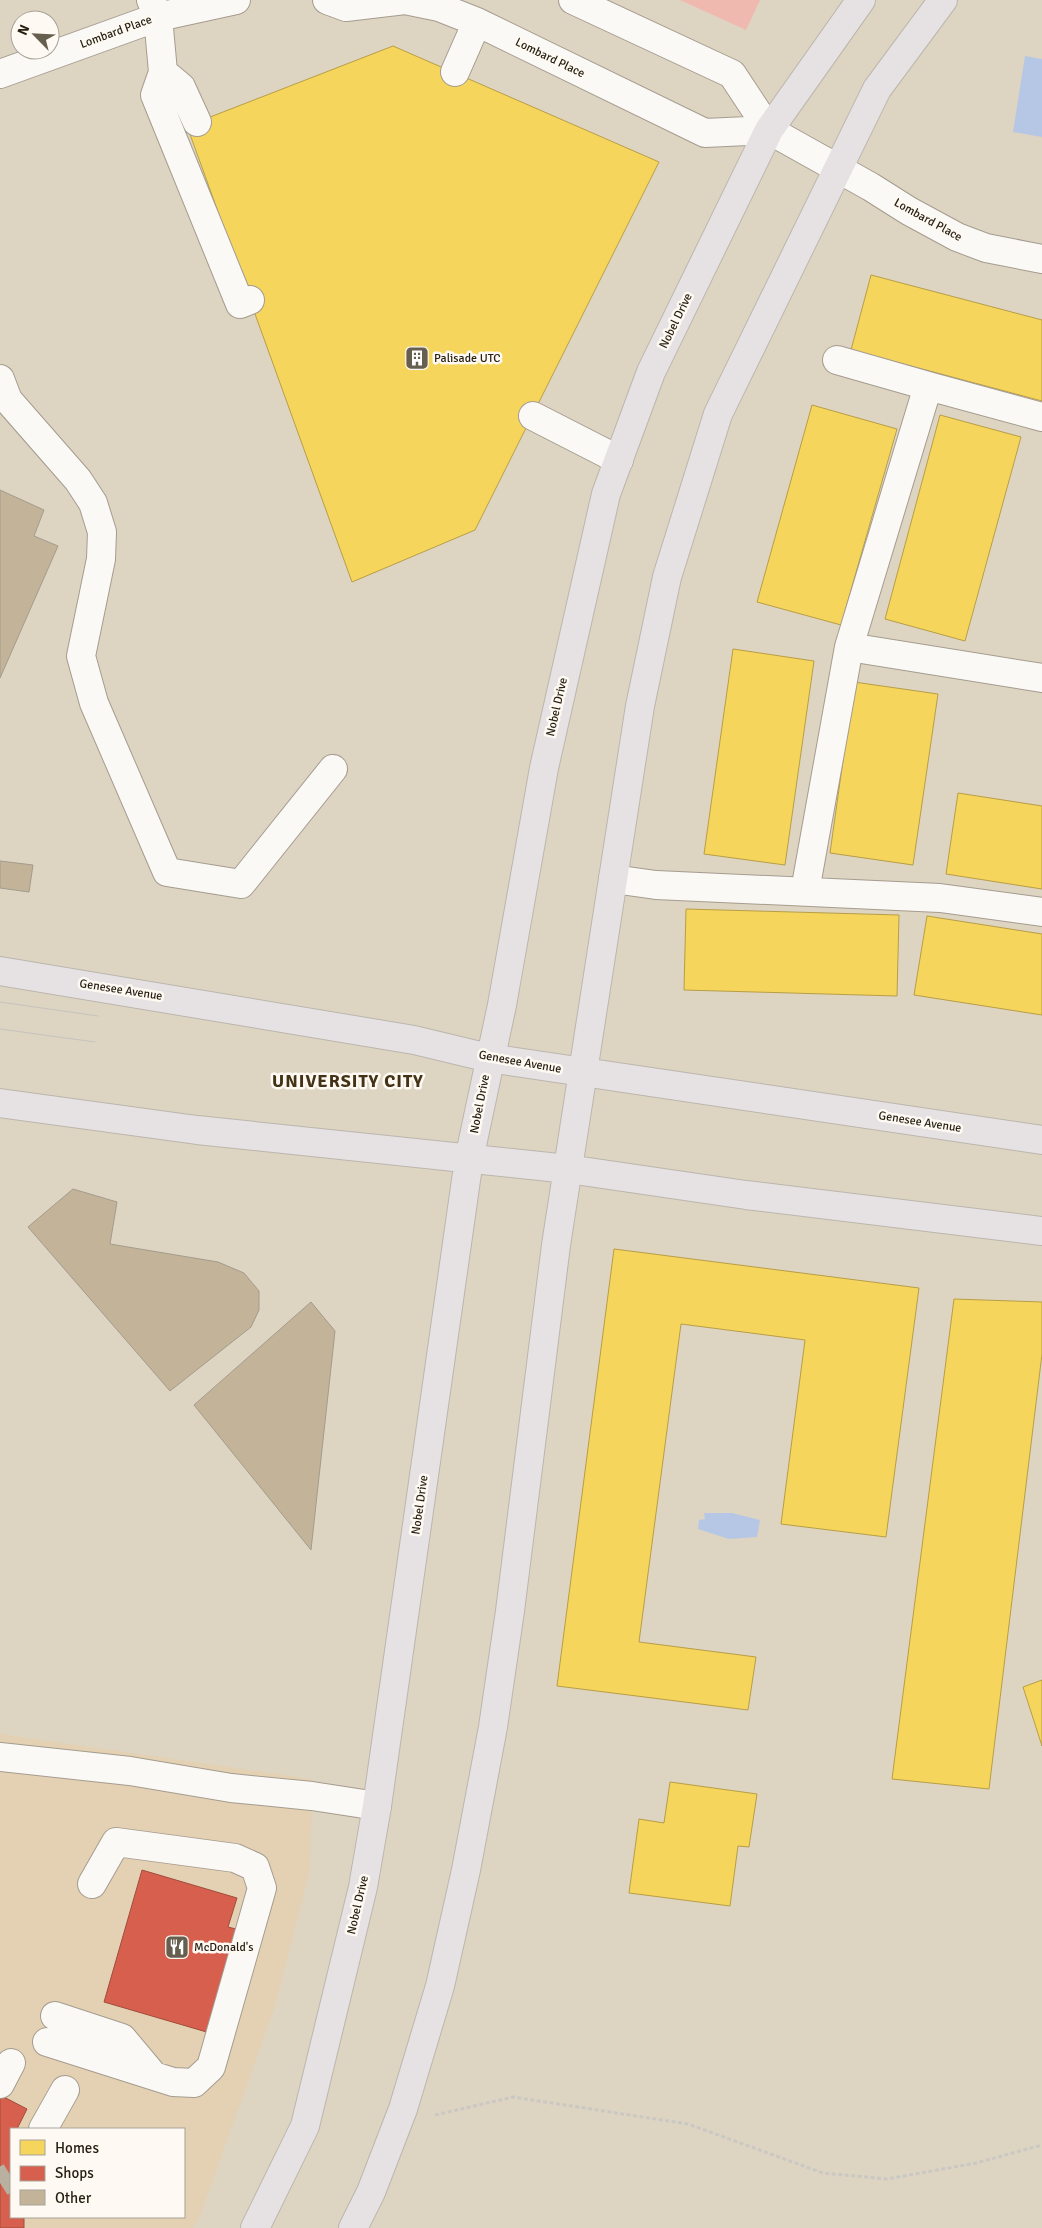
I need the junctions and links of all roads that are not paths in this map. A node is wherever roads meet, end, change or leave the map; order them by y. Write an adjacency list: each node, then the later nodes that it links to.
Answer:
1 (236, 0): 6 (street, Lombard Place)
2 (327, 0): 7 (street, Lombard Place)
3 (573, 0): 12 (street, Lombard Place)
4 (860, 0): 12 (main road, Nobel Drive)
5 (943, 0): 13 (main road)
6 (154, 9): 8 (street); 10 (street, Lombard Place)
7 (477, 22): 9 (street); 12 (street, Lombard Place)
8 (163, 72): 11 (street); 11 (street)
9 (455, 72)
10 (0, 74)
11 (168, 127): 15 (street)
12 (769, 130): 13 (street, Lombard Place); 21 (main road, Nobel Drive)
13 (836, 168): 14 (street, Lombard Place); 25 (main road)
14 (1042, 259)
15 (250, 300)
16 (837, 360): 17 (street)
17 (928, 386): 20 (street); 22 (street)
18 (3, 392): 24 (street)
19 (533, 416): 21 (street)
20 (1042, 417)
21 (619, 460): 29 (main road, Nobel Drive)
22 (848, 647): 23 (street); 26 (street)
23 (1042, 678)
24 (333, 769)
25 (613, 879): 26 (street); 30 (main road)
26 (804, 891): 27 (street)
27 (1042, 912)
28 (0, 971): 29 (main road, Genesee Avenue)
29 (489, 1058): 30 (main road, Genesee Avenue); 33 (main road, Nobel Drive)
30 (583, 1072): 32 (main road, Genesee Avenue); 34 (main road)
31 (0, 1103): 33 (main road)
32 (1042, 1140)
33 (469, 1159): 34 (main road); 37 (main road, Nobel Drive)
34 (568, 1169): 35 (main road); 45 (main road)
35 (1042, 1231)
36 (0, 1757): 37 (street)
37 (377, 1806): 44 (main road, Nobel Drive)
38 (92, 1884): 41 (street)
39 (55, 2016): 41 (street)
40 (47, 2042): 41 (street)
41 (153, 2075)
42 (65, 2090): 43 (street)
43 (44, 2128)
44 (254, 2228)
45 (353, 2228)

